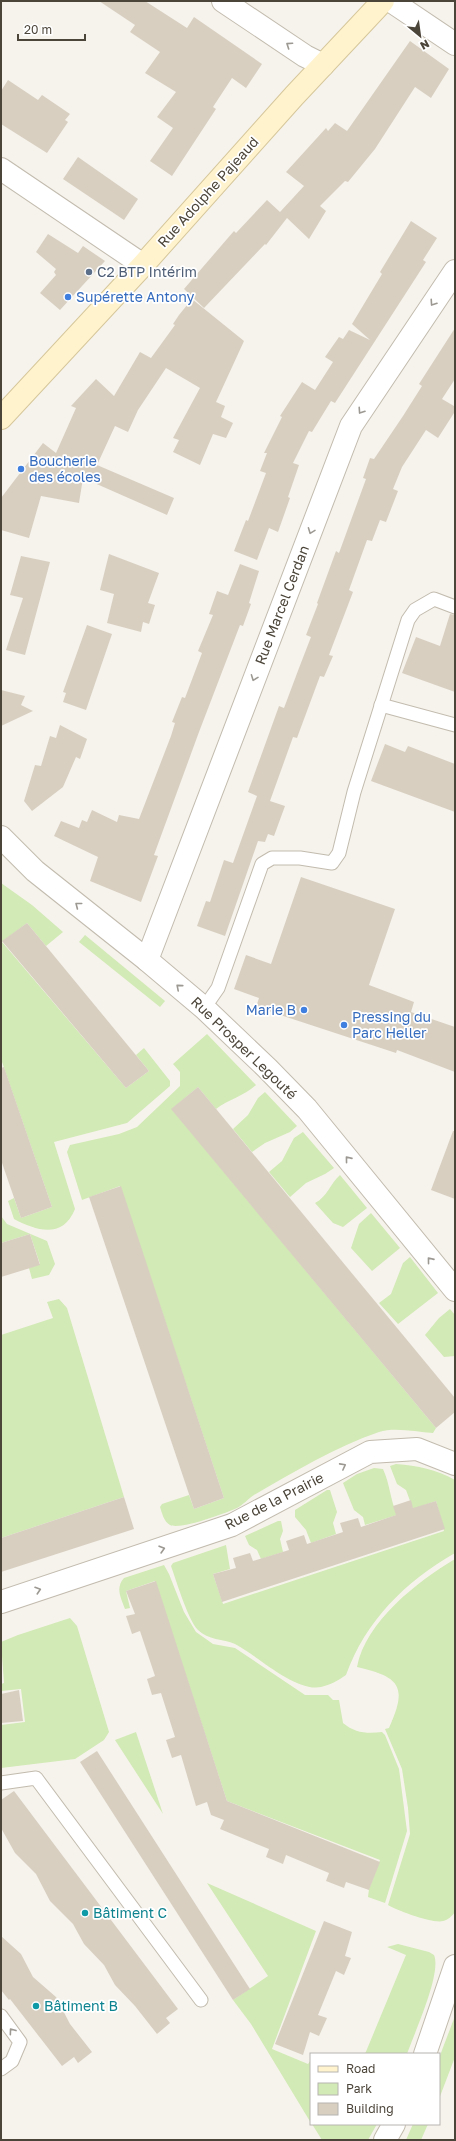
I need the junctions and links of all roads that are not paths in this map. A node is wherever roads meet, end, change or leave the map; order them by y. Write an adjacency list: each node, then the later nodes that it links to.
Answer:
1 (223, 1): 5 (street, one-way to 1)
2 (383, 1): 5 (main road, Rue Adolphe Pajeaud)
3 (391, 1): 4 (street)
4 (455, 44)
5 (323, 65): 7 (main road, Rue Adolphe Pajeaud)
6 (1, 169): 7 (street)
7 (143, 265): 9 (main road, Rue Adolphe Pajeaud)
8 (455, 271): 14 (street, Rue Marcel Cerdan, one-way to 14)
9 (1, 418)
10 (455, 607): 11 (lane)
11 (381, 706): 12 (lane); 15 (lane)
12 (455, 726)
13 (1, 837): 14 (street, Rue Prosper Legouté, one-way to 13)
14 (147, 960): 15 (street, Rue Prosper Legouté, one-way to 14)
15 (204, 1008): 16 (street, Rue Prosper Legouté, one-way to 15)
16 (455, 1290)
17 (455, 1464): 18 (street, Rue de la Prairie, one-way to 17)
18 (1, 1602)
19 (1, 1783): 21 (lane)
20 (455, 1966): 23 (street)
21 (201, 2000)
22 (1, 2016): 24 (lane, one-way to 22)
23 (424, 2053)
24 (1, 2069)
25 (393, 2125): 26 (street)
26 (385, 2140)

